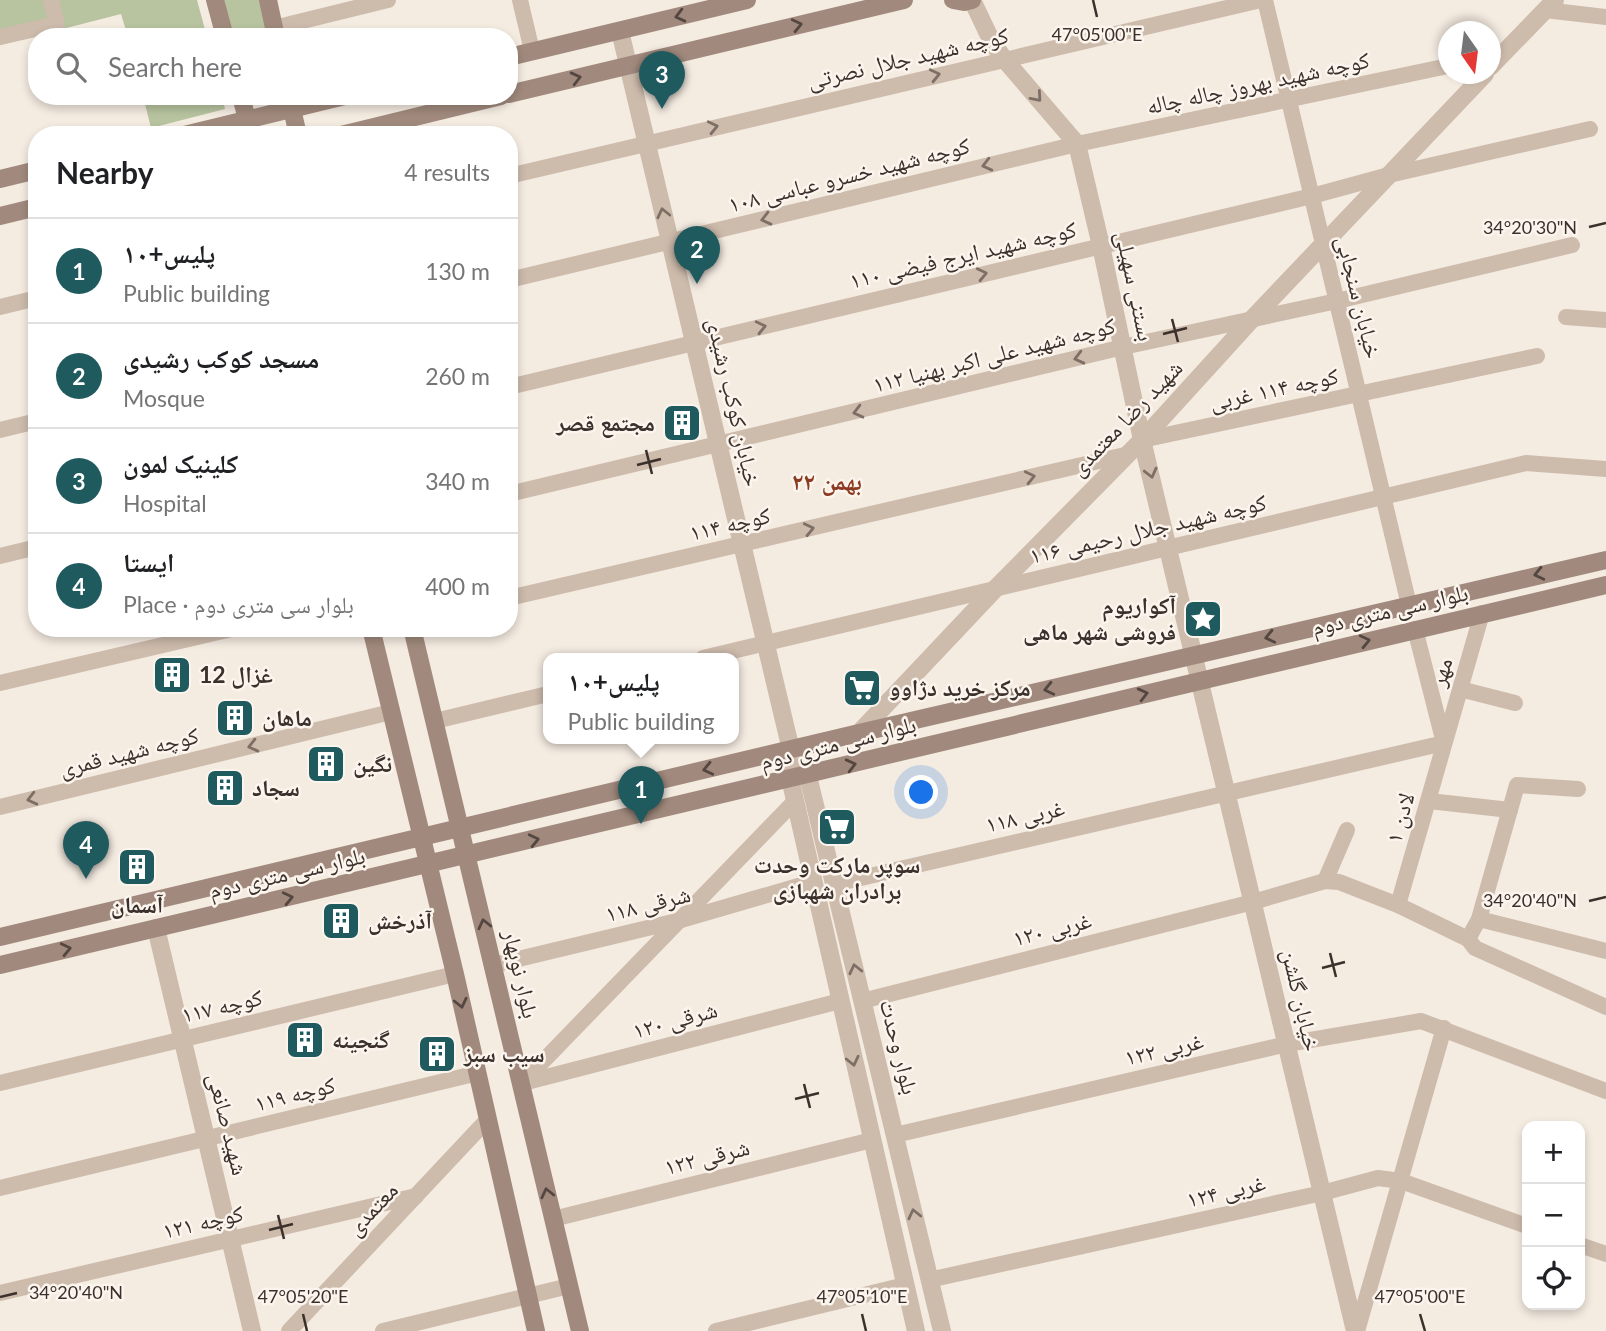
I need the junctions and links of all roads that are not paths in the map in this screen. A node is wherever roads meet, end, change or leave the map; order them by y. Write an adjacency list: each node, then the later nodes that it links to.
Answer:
1 (51, 0): 13 (street)
2 (215, 0): 14 (main road)
3 (268, 0): 15 (main road)
4 (388, 0): 16 (street)
5 (520, 0): 20 (street)
6 (747, 0): 18 (main road, one-way to 18)
7 (904, 0): 24 (main road, one-way to 7)
8 (953, 0): 9 (main road)
9 (972, 0): 23 (street, بستنی سهیلی)
10 (1263, 0): 23 (street, کوچه شهید جلال نصرتی); 28 (street, خیابان سنجابی)
11 (1550, 5): 12 (street); 21 (street)
12 (1606, 17)
13 (39, 28)
14 (223, 28)
15 (274, 28)
16 (289, 28)
17 (28, 31): 19 (street)
18 (620, 31): 20 (main road); 24 (street, خیابان کوکب رشیدی)
19 (0, 37)
20 (533, 51): 22 (main road)
21 (1501, 54)
22 (518, 55)
23 (1004, 59): 38 (street, کوچه شهید جلال نصرتی, one-way to 23); 39 (street, بستنی سهیلی, one-way to 39)
24 (628, 66): 27 (main road, one-way to 24); 38 (street, خیابان کوکب رشیدی)
25 (1438, 68): 28 (street, کوچه شهید بهروز چاله چاله)
26 (1475, 84): 42 (street, شهید رضا معتمدی)
27 (518, 92)
28 (1289, 100): 39 (street, کوچه شهید بهروز چاله چاله); 44 (street, خیابان سنجابی)
29 (243, 105): 33 (main road)
30 (288, 105): 34 (main road)
31 (291, 105): 35 (main road)
32 (464, 105): 36 (main road)
33 (249, 126)
34 (251, 126)
35 (296, 126)
36 (378, 126)
37 (1590, 129): 42 (street, کوچه شهید ایرج فیضی ۱۱۰)
38 (647, 143): 41 (street, کوچه شهید جلال نصرتی); 47 (street, خیابان کوکب رشیدی, one-way to 38)
39 (1077, 144): 47 (street, کوچه شهید خسرو عباسی ۱۰۸, one-way to 47); 50 (street, بستنی سهیلی)
40 (28, 172): 43 (main road)
41 (518, 174)
42 (1389, 175): 44 (street, کوچه شهید ایرج فیضی ۱۱۰); 48 (street, شهید رضا معتمدی)
43 (0, 179)
44 (1312, 196): 48 (street, خیابان سنجابی); 50 (street, کوچه شهید ایرج فیضی ۱۱۰)
45 (28, 209): 46 (main road)
46 (0, 216)
47 (670, 242): 51 (street, کوچه شهید خسرو عباسی ۱۰۸); 58 (street, خیابان کوکب رشیدی)
48 (1322, 245): 53 (street, خیابان سنجابی); 56 (street, شهید رضا معتمدی)
49 (1572, 245): 53 (street, کوچه شهید علی اکبر بهنیا ۱۱۲)
50 (1101, 246): 58 (street, کوچه شهید ایرج فیضی ۱۱۰, one-way to 50); 59 (street, بستنی سهیلی)
51 (518, 278)
52 (28, 300): 54 (street)
53 (1337, 301): 56 (street, کوچه شهید علی اکبر بهنیا ۱۱۲); 62 (street, خیابان سنجابی)
54 (0, 307)
55 (1566, 317): 57 (street)
56 (1253, 318): 59 (street, کوچه شهید علی اکبر بهنیا ۱۱۲); 65 (street, شهید رضا معتمدی)
57 (1606, 320)
58 (694, 343): 61 (street, کوچه شهید ایرج فیضی ۱۱۰); 66 (street, خیابان کوکب رشیدی)
59 (1123, 347): 65 (street, بستنی سهیلی); 66 (street, کوچه شهید علی اکبر بهنیا ۱۱۲, one-way to 66)
60 (1537, 356): 62 (street, کوچه ۱۱۴ غربی)
61 (518, 385)
62 (1359, 395): 65 (street, کوچه ۱۱۴ غربی); 70 (street, خیابان سنجابی)
63 (28, 423): 64 (street)
64 (0, 430)
65 (1142, 440): 67 (street, شهید رضا معتمدی); 72 (street, بستنی سهیلی, one-way to 72)
66 (719, 446): 69 (street, کوچه شهید علی اکبر بهنیا ۱۱۲); 71 (street, خیابان کوکب رشیدی)
67 (1125, 456): 71 (street, کوچه ۱۱۴, one-way to 67); 77 (street, شهید رضا معتمدی)
68 (1606, 469): 70 (street, کوچه شهید جلال رحیمی ۱۱۶)
69 (518, 493)
70 (1383, 497): 72 (street, کوچه شهید جلال رحیمی ۱۱۶); 79 (street, خیابان سنجابی)
71 (742, 544): 78 (street, کوچه ۱۱۴); 85 (street, خیابان کوکب رشیدی)
72 (1169, 547): 77 (street, کوچه شهید جلال رحیمی ۱۱۶); 87 (street, بستنی سهیلی)
73 (28, 549): 74 (street)
74 (0, 556)
75 (1606, 559): 79 (main road, بلوار سی متری دوم, one-way to 79)
76 (1606, 586): 80 (main road, بلوار سی متری دوم)
77 (996, 588): 85 (street, کوچه شهید جلال رحیمی ۱۱۶); 95 (street, شهید رضا معتمدی)
78 (518, 596)
79 (1409, 605): 87 (main road, بلوار سی متری دوم, one-way to 87)
80 (1482, 613): 81 (main road, بلوار سی متری دوم); 90 (street, مهر)
81 (1415, 629): 88 (main road, بلوار سی متری دوم, one-way to 81); 96 (street)
82 (197, 637): 89 (street)
83 (372, 637): 93 (main road)
84 (414, 637): 94 (main road, بلوار نوبهار)
85 (766, 643): 86 (street, کوچه شهید جلال رحیمی ۱۱۶); 97 (street, خیابان کوکب رشیدی)
86 (723, 653)
87 (1194, 655): 88 (street, بستنی سهیلی); 95 (main road, بلوار سی متری دوم, one-way to 95)
88 (1200, 680): 98 (main road, بلوار سی متری دوم, one-way to 88); 101 (street, خیابان گلشن)
89 (0, 683)
90 (1460, 689): 92 (street); 96 (street, مهر)
91 (543, 695): 94 (street)
92 (1515, 703)
93 (391, 712): 104 (street, کوچه شهید قمری, one-way to 104); 108 (main road)
94 (435, 721): 106 (main road, بلوار نوبهار)
95 (859, 733): 97 (main road, بلوار سی متری دوم)
96 (1444, 743): 101 (street, ۱۱۸ غربی); 102 (street, لادن ۱)
97 (791, 750): 98 (street, بلوار وحدت); 99 (street, بلوار وحدت); 106 (main road, بلوار سی متری دوم, one-way to 106)
98 (808, 776): 99 (main road, بلوار سی متری دوم); 113 (street, بلوار وحدت)
99 (789, 780): 103 (street, بلوار وحدت); 109 (main road, بلوار سی متری دوم, one-way to 99)
100 (1578, 789): 105 (street)
101 (1225, 793): 113 (street, ۱۱۸ غربی); 114 (street, خیابان گلشن)
102 (1429, 801): 105 (street); 115 (street, لادن ۱)
103 (794, 802): 112 (street, بلوار وحدت); 117 (street)
104 (0, 807)
105 (1510, 810): 116 (street)
106 (461, 828): 108 (main road, بلوار سی متری دوم); 109 (main road, بلوار نوبهار)
107 (1347, 830): 111 (street)
108 (420, 837): 110 (main road); 119 (main road, بلوار سی متری دوم)
109 (468, 856): 110 (main road, بلوار سی متری دوم); 123 (main road, بلوار نوبهار, one-way to 109)
110 (428, 865): 118 (main road, بلوار سی متری دوم, one-way to 110); 124 (main road)
111 (1325, 881): 114 (street, ۱۲۰ غربی); 115 (street)
112 (812, 882): 117 (street, ۱۱۸ شرقی); 125 (street, بلوار وحدت)
113 (835, 884): 126 (street, بلوار وحدت, one-way to 113)
114 (1252, 902): 126 (street, ۱۲۰ غربی); 130 (street, خیابان گلشن)
115 (1398, 905): 120 (street)
116 (1479, 919): 120 (street); 121 (street)
117 (681, 920): 123 (street, ۱۱۸ شرقی); 133 (street)
118 (156, 928): 122 (main road, بلوار سی متری دوم, one-way to 118); 129 (street, شهید صانعی)
119 (0, 937)
120 (1468, 939): 127 (street)
121 (1606, 951)
122 (0, 965)
123 (493, 965): 133 (main road, بلوار نوبهار)
124 (455, 974): 129 (street, کوچه ۱۱۷); 131 (main road, one-way to 131)
125 (840, 1001): 133 (street, ۱۲۰ شرقی); 138 (street, بلوار وحدت, one-way to 138)
126 (863, 1001): 136 (street, بلوار وحدت)
127 (1606, 1007)
128 (1444, 1028): 130 (street, ۱۲۲ غربی); 134 (street, ۱۲۲ غربی); 139 (street)
129 (183, 1039): 132 (street, کوچه ۱۱۷); 137 (street, شهید صانعی)
130 (1287, 1044): 136 (street, ۱۲۲ غربی); 141 (street, خیابان گلشن)
131 (478, 1073): 135 (main road); 137 (street, کوچه ۱۱۹)
132 (0, 1083)
133 (521, 1084): 143 (main road, بلوار نوبهار, one-way to 133)
134 (1606, 1091)
135 (488, 1119): 142 (street, معتمدی); 152 (main road)
136 (895, 1135): 148 (street, بلوار وحدت, one-way to 136)
137 (206, 1138): 140 (street, کوچه ۱۱۹); 145 (street, شهید صانعی)
138 (872, 1140): 143 (street, ۱۲۲ شرقی); 149 (street, بلوار وحدت)
139 (1401, 1181): 141 (street, ۱۲۴ غربی); 144 (street, ۱۲۴ غربی); 161 (street)
140 (0, 1188)
141 (1322, 1193): 148 (street, ۱۲۴ غربی); 161 (street, خیابان گلشن)
142 (416, 1196): 145 (street, کوچه ۱۲۱); 154 (street, معتمدی)
143 (553, 1219): 150 (main road, بلوار نوبهار)
144 (1522, 1224)
145 (230, 1239): 151 (street, کوچه ۱۲۱); 153 (street, شهید صانعی)
146 (1585, 1247): 147 (street)
147 (1606, 1254)
148 (929, 1280): 160 (street, بلوار وحدت)
149 (905, 1285): 158 (street); 159 (street, بلوار وحدت)
150 (569, 1286): 152 (street); 157 (main road, بلوار نوبهار)
151 (0, 1293)
152 (527, 1295): 155 (street); 156 (main road)
153 (253, 1331)
154 (289, 1331)
155 (383, 1331)
156 (536, 1331)
157 (580, 1331)
158 (716, 1331)
159 (916, 1331)
160 (942, 1331)
161 (1356, 1331)

